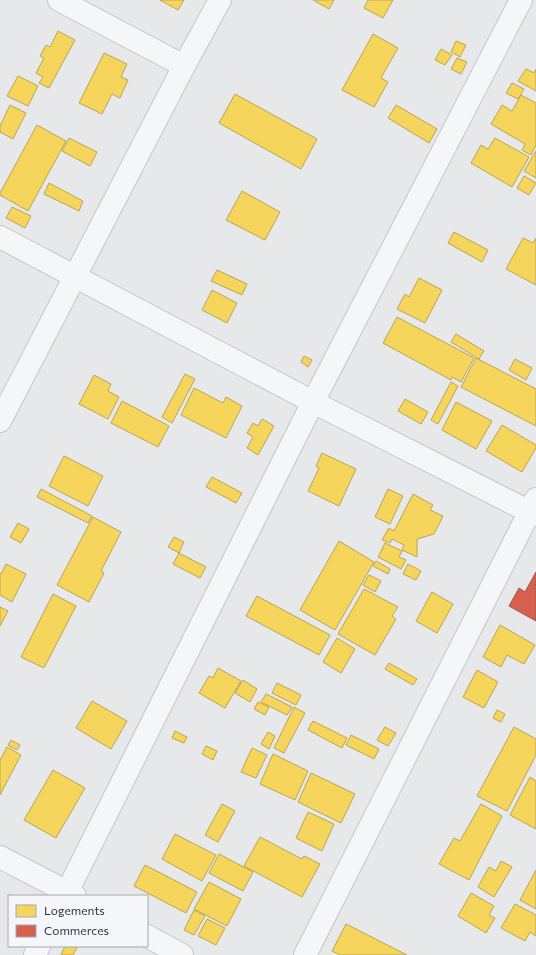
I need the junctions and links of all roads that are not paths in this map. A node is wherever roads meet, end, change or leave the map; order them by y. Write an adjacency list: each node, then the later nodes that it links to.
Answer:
1 (58, 0): 4 (street)
2 (220, 0): 4 (street)
3 (521, 0): 7 (street)
4 (184, 66): 6 (street)
5 (0, 237): 6 (street)
6 (75, 276): 7 (street); 8 (street)
7 (313, 402): 9 (street); 11 (street)
8 (0, 421)
9 (534, 508): 14 (street)
10 (0, 857): 11 (street)
11 (69, 895)
12 (148, 937): 13 (street)
13 (182, 955)
14 (305, 955)

